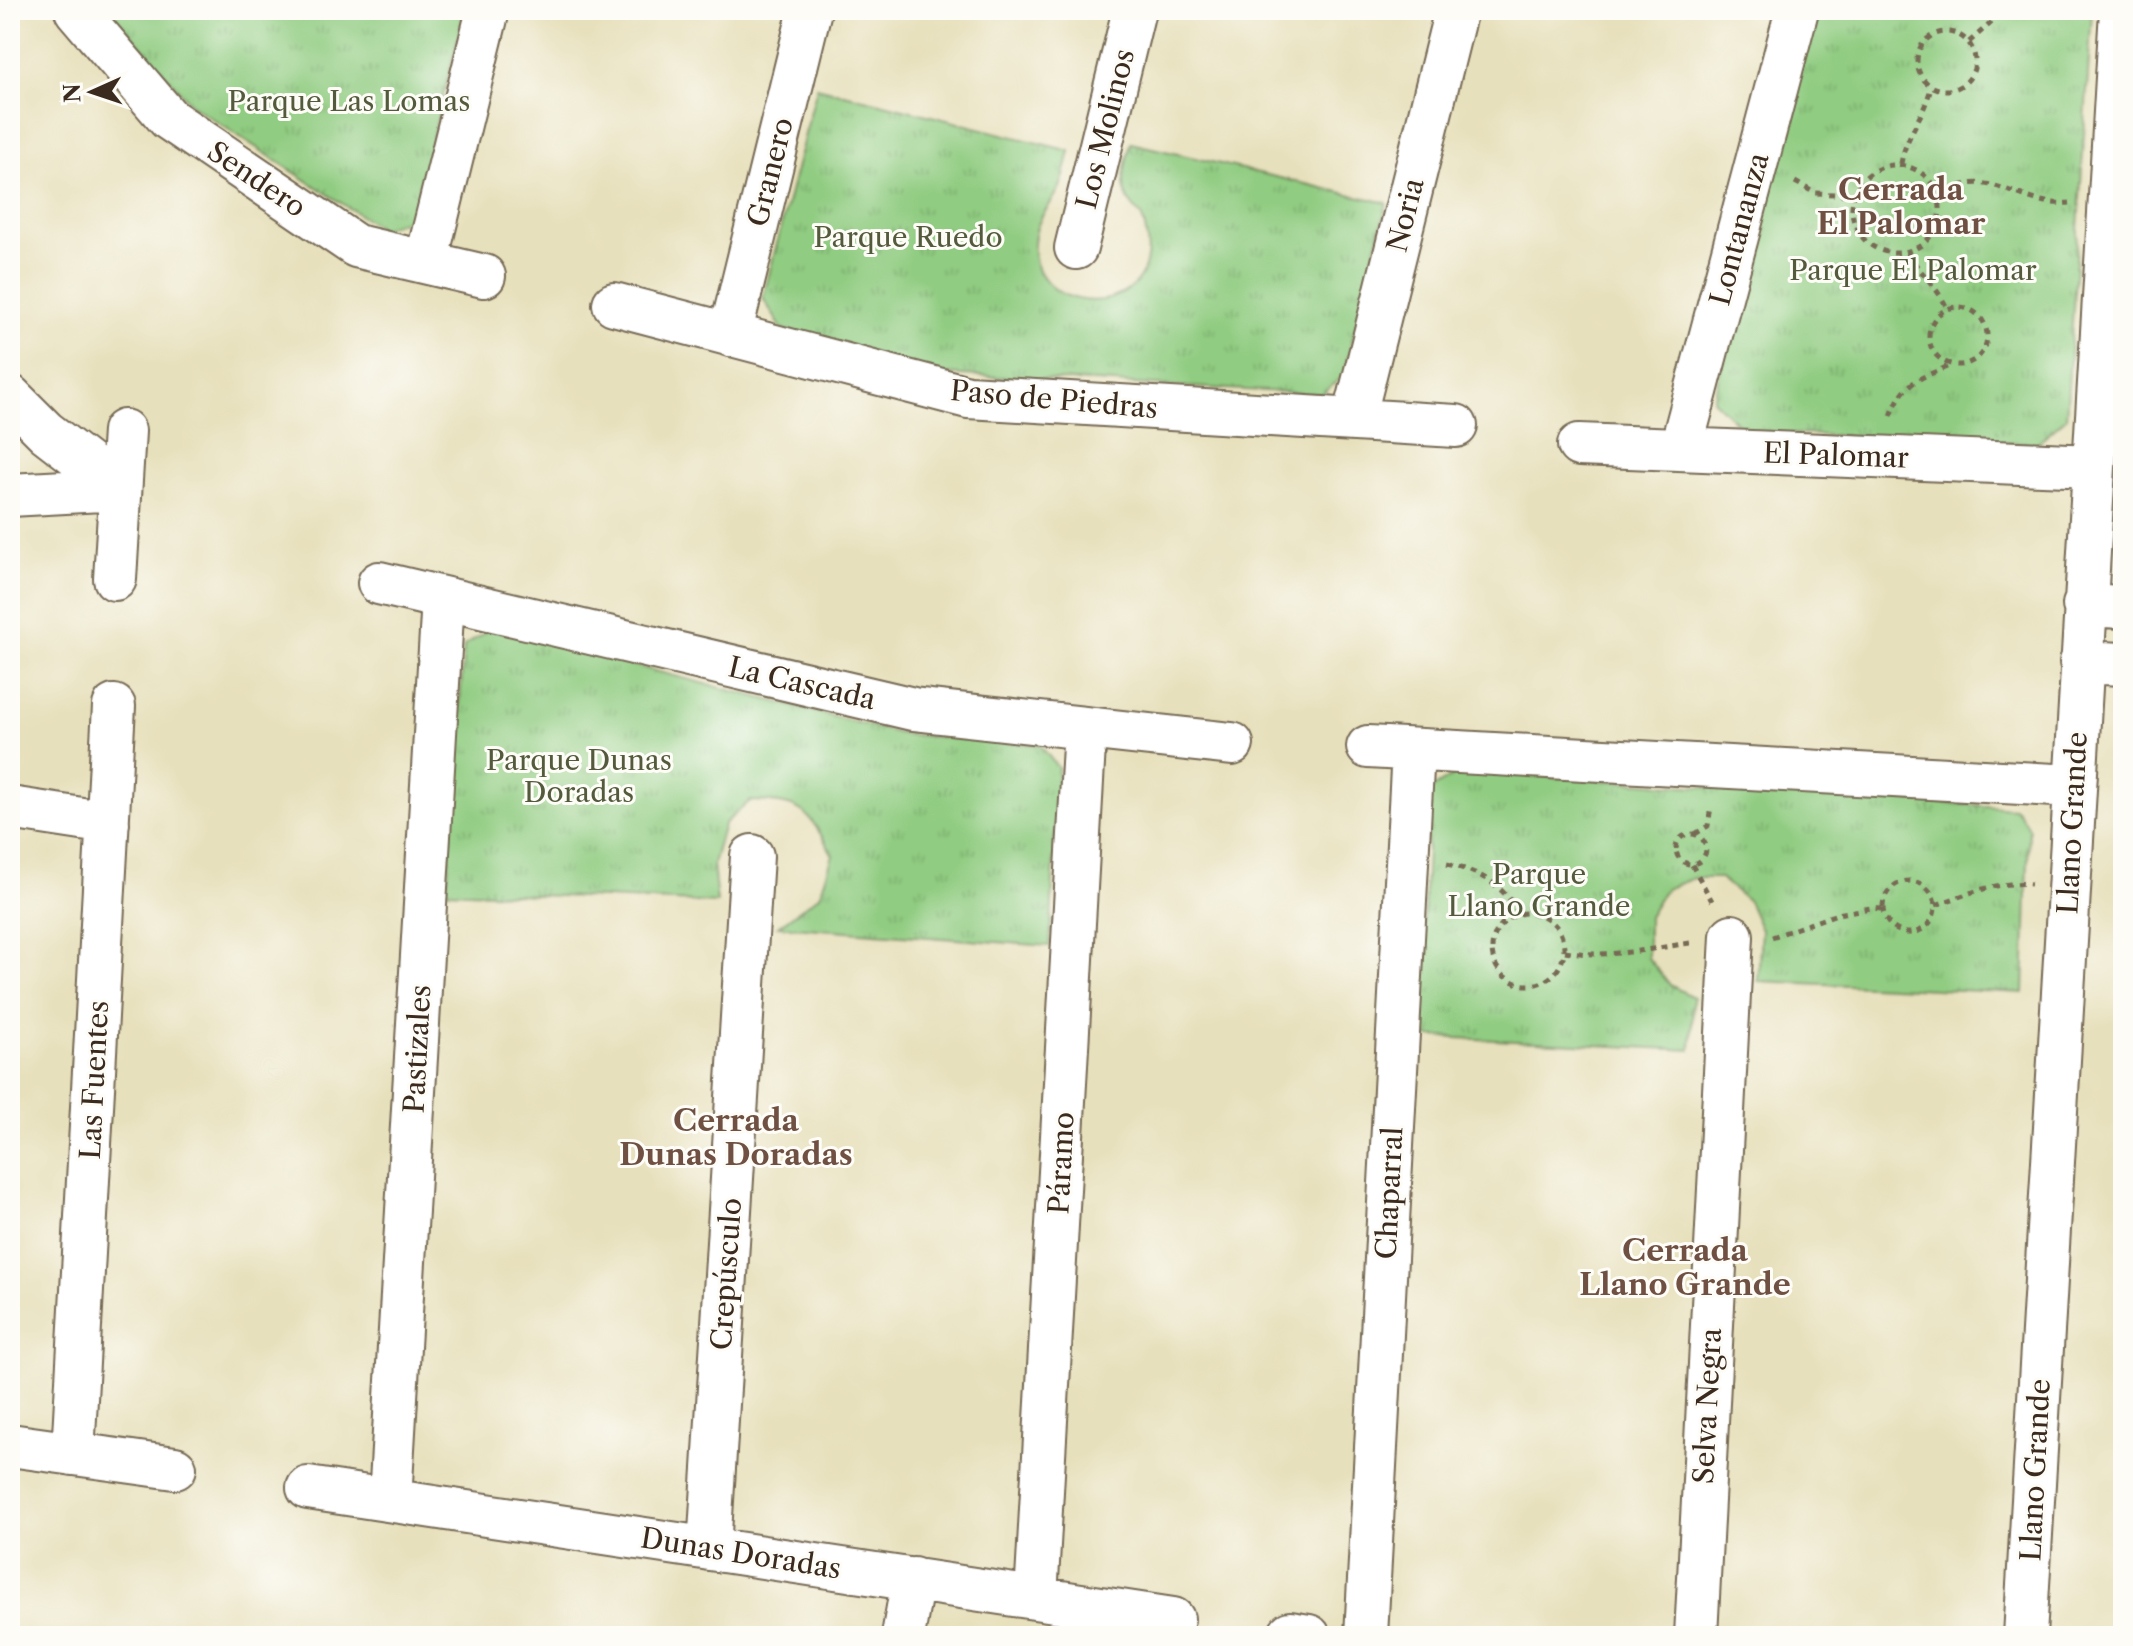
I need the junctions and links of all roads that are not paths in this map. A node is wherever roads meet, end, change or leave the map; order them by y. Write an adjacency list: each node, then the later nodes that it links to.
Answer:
1 (76, 10): 9 (street, Sendero)
2 (488, 10): 9 (street)
3 (810, 10): 12 (street, Granero)
4 (1134, 10): 8 (street, Los Molinos)
5 (1456, 10): 14 (street, Noria)
6 (1797, 10): 18 (street, Lontananza)
7 (2121, 10): 19 (street, Llano Grande)
8 (1076, 248)
9 (426, 262): 10 (street, Sendero)
10 (484, 276)
11 (614, 304): 12 (street, Paso de Piedras)
12 (730, 335): 14 (street, Paso de Piedras)
13 (10, 396): 20 (street)
14 (1354, 419): 15 (street, Paso de Piedras)
15 (1456, 426)
16 (124, 431): 20 (street)
17 (1579, 445): 18 (street, El Palomar)
18 (1681, 448): 19 (street, El Palomar)
19 (2093, 466): 25 (street, Llano Grande)
20 (120, 489): 21 (street); 22 (street)
21 (10, 495)
22 (115, 579)
23 (379, 583): 24 (street, La Cascada)
24 (443, 598): 29 (street, La Cascada); 42 (street, Pastizales)
25 (2104, 606): 26 (street, Llano Grande)
26 (2081, 662): 27 (street); 33 (street, Llano Grande)
27 (2123, 664)
28 (114, 706): 35 (street, Las Fuentes)
29 (1085, 728): 30 (street, La Cascada); 45 (street, Páramo)
30 (1232, 744)
31 (1368, 747): 32 (street)
32 (1413, 750): 33 (street); 48 (street, Chaparral)
33 (2074, 786): 50 (street, Llano Grande)
34 (10, 808): 35 (street)
35 (108, 823): 39 (street, Las Fuentes)
36 (752, 856): 43 (street, Crepúsculo)
37 (1732, 936): 49 (street, Selva Negra)
38 (10, 1445): 39 (street)
39 (73, 1454): 40 (street)
40 (175, 1468)
41 (308, 1488): 42 (street, Dunas Doradas)
42 (390, 1500): 43 (street, Dunas Doradas)
43 (709, 1549): 44 (street, Dunas Doradas)
44 (913, 1579): 45 (street, Dunas Doradas); 47 (street)
45 (1036, 1598): 46 (street, Dunas Doradas)
46 (1173, 1619)
47 (903, 1636)
48 (1366, 1636)
49 (1696, 1636)
50 (2025, 1636)

